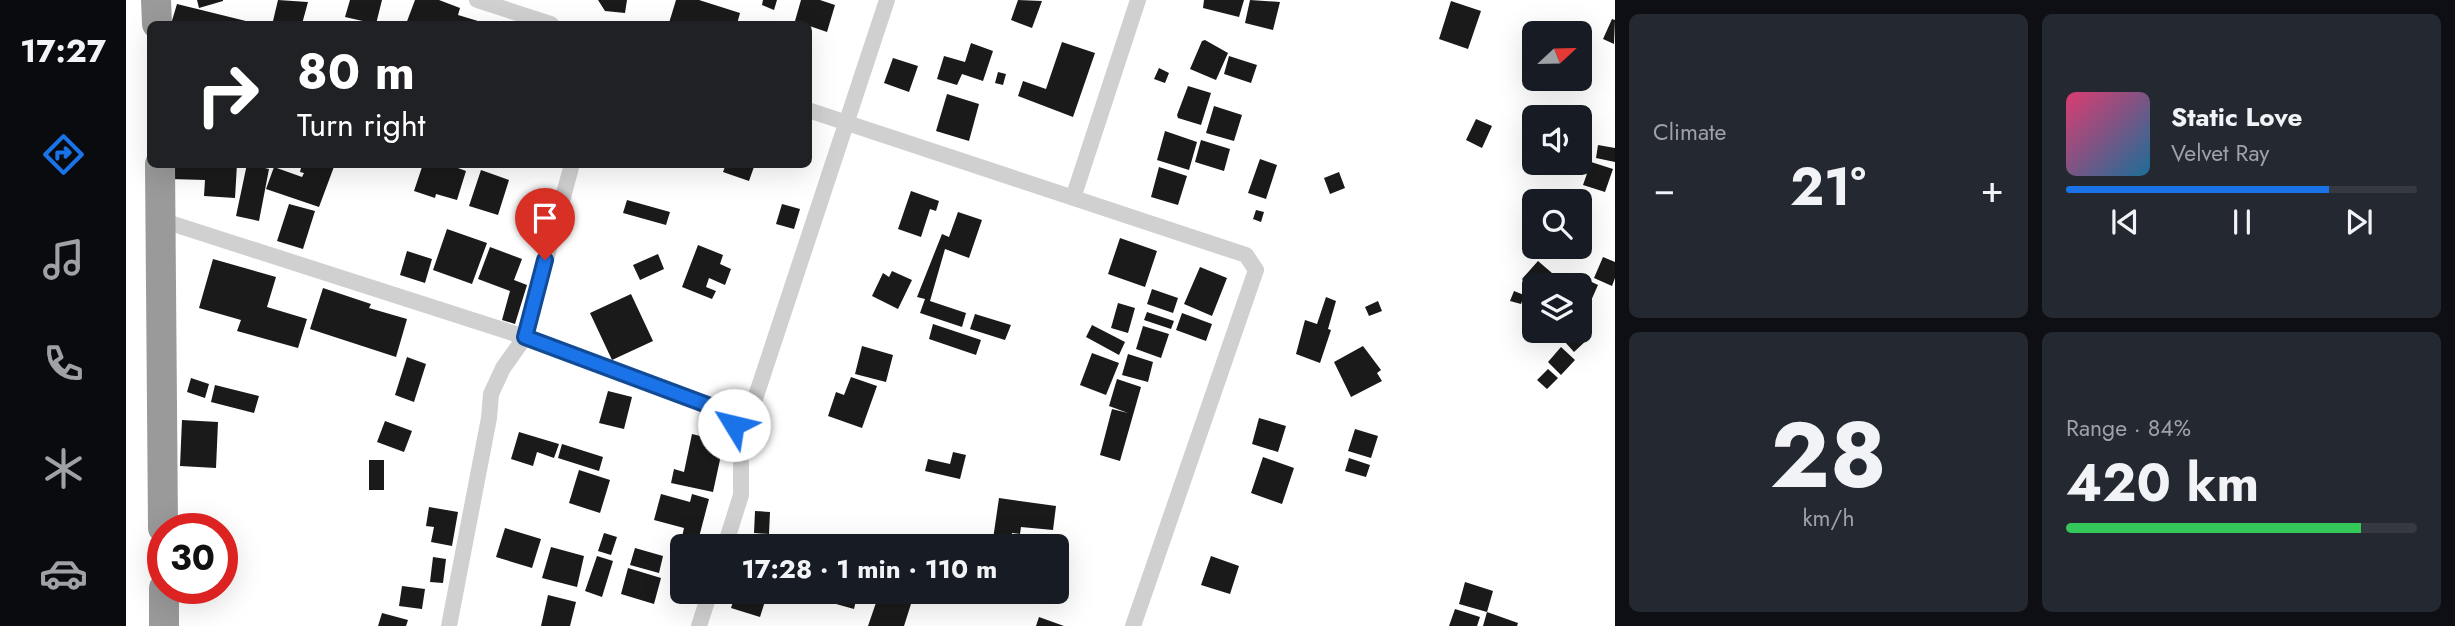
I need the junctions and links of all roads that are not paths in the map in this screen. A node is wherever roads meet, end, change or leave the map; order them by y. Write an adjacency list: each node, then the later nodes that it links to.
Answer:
1 (156, 0): 6 (highway)
2 (477, 0): 5 (street)
3 (887, 0): 9 (street)
4 (1138, 0): 12 (street)
5 (511, 17): 7 (street)
6 (157, 21)
7 (534, 21)
8 (812, 111): 9 (street)
9 (846, 122): 12 (street); 15 (street)
10 (160, 168): 13 (highway)
11 (571, 168): 14 (street)
12 (1073, 198): 23 (street)
13 (161, 220): 14 (street); 16 (highway)
14 (525, 337): 15 (street); 21 (street)
15 (734, 425): 17 (street)
16 (163, 513)
17 (729, 534)
18 (164, 604): 20 (highway)
19 (706, 604): 22 (street)
20 (164, 626)
21 (450, 626)
22 (699, 626)
23 (1133, 626)

